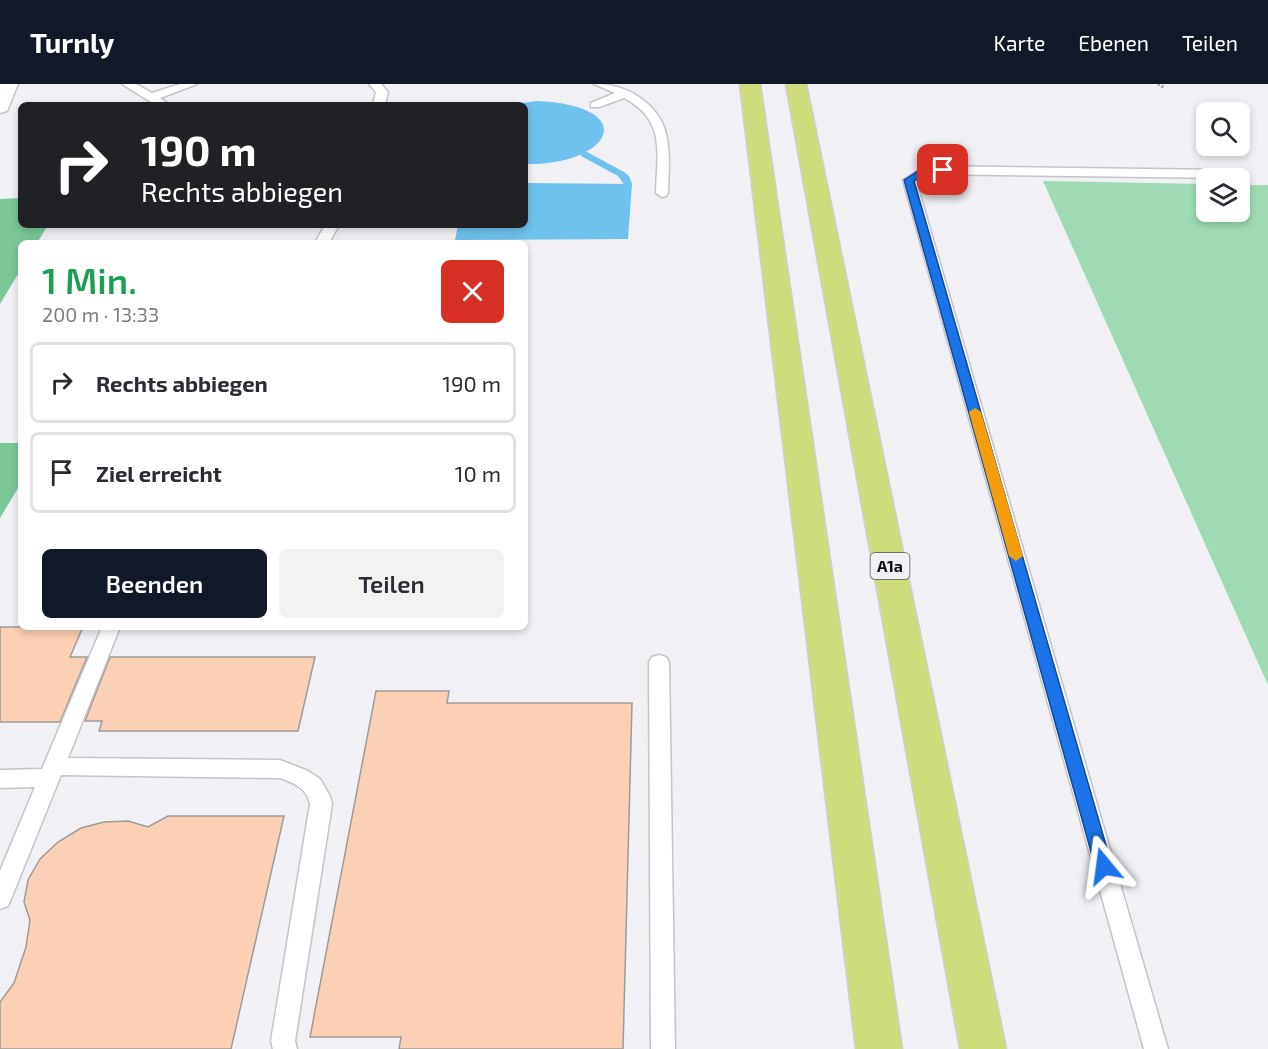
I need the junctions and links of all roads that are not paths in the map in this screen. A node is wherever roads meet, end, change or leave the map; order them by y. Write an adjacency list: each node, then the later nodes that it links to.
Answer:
1 (8, 84): 13 (street)
2 (128, 84): 9 (lane)
3 (191, 84): 9 (lane)
4 (600, 84): 8 (lane)
5 (750, 84): 23 (highway)
6 (796, 84): 24 (highway, A1a)
7 (382, 87): 11 (lane)
8 (626, 93): 12 (lane); 15 (lane)
9 (152, 97): 10 (lane)
10 (160, 102)
11 (380, 102)
12 (595, 105)
13 (0, 108)
14 (1196, 174): 25 (lane)
15 (662, 193)
16 (110, 630): 18 (lane)
17 (659, 662): 22 (lane)
18 (51, 772): 19 (lane); 20 (lane); 21 (lane)
19 (0, 778)
20 (0, 899)
21 (285, 1049)
22 (663, 1049)
23 (879, 1049)
24 (983, 1049)
25 (1156, 1049)

